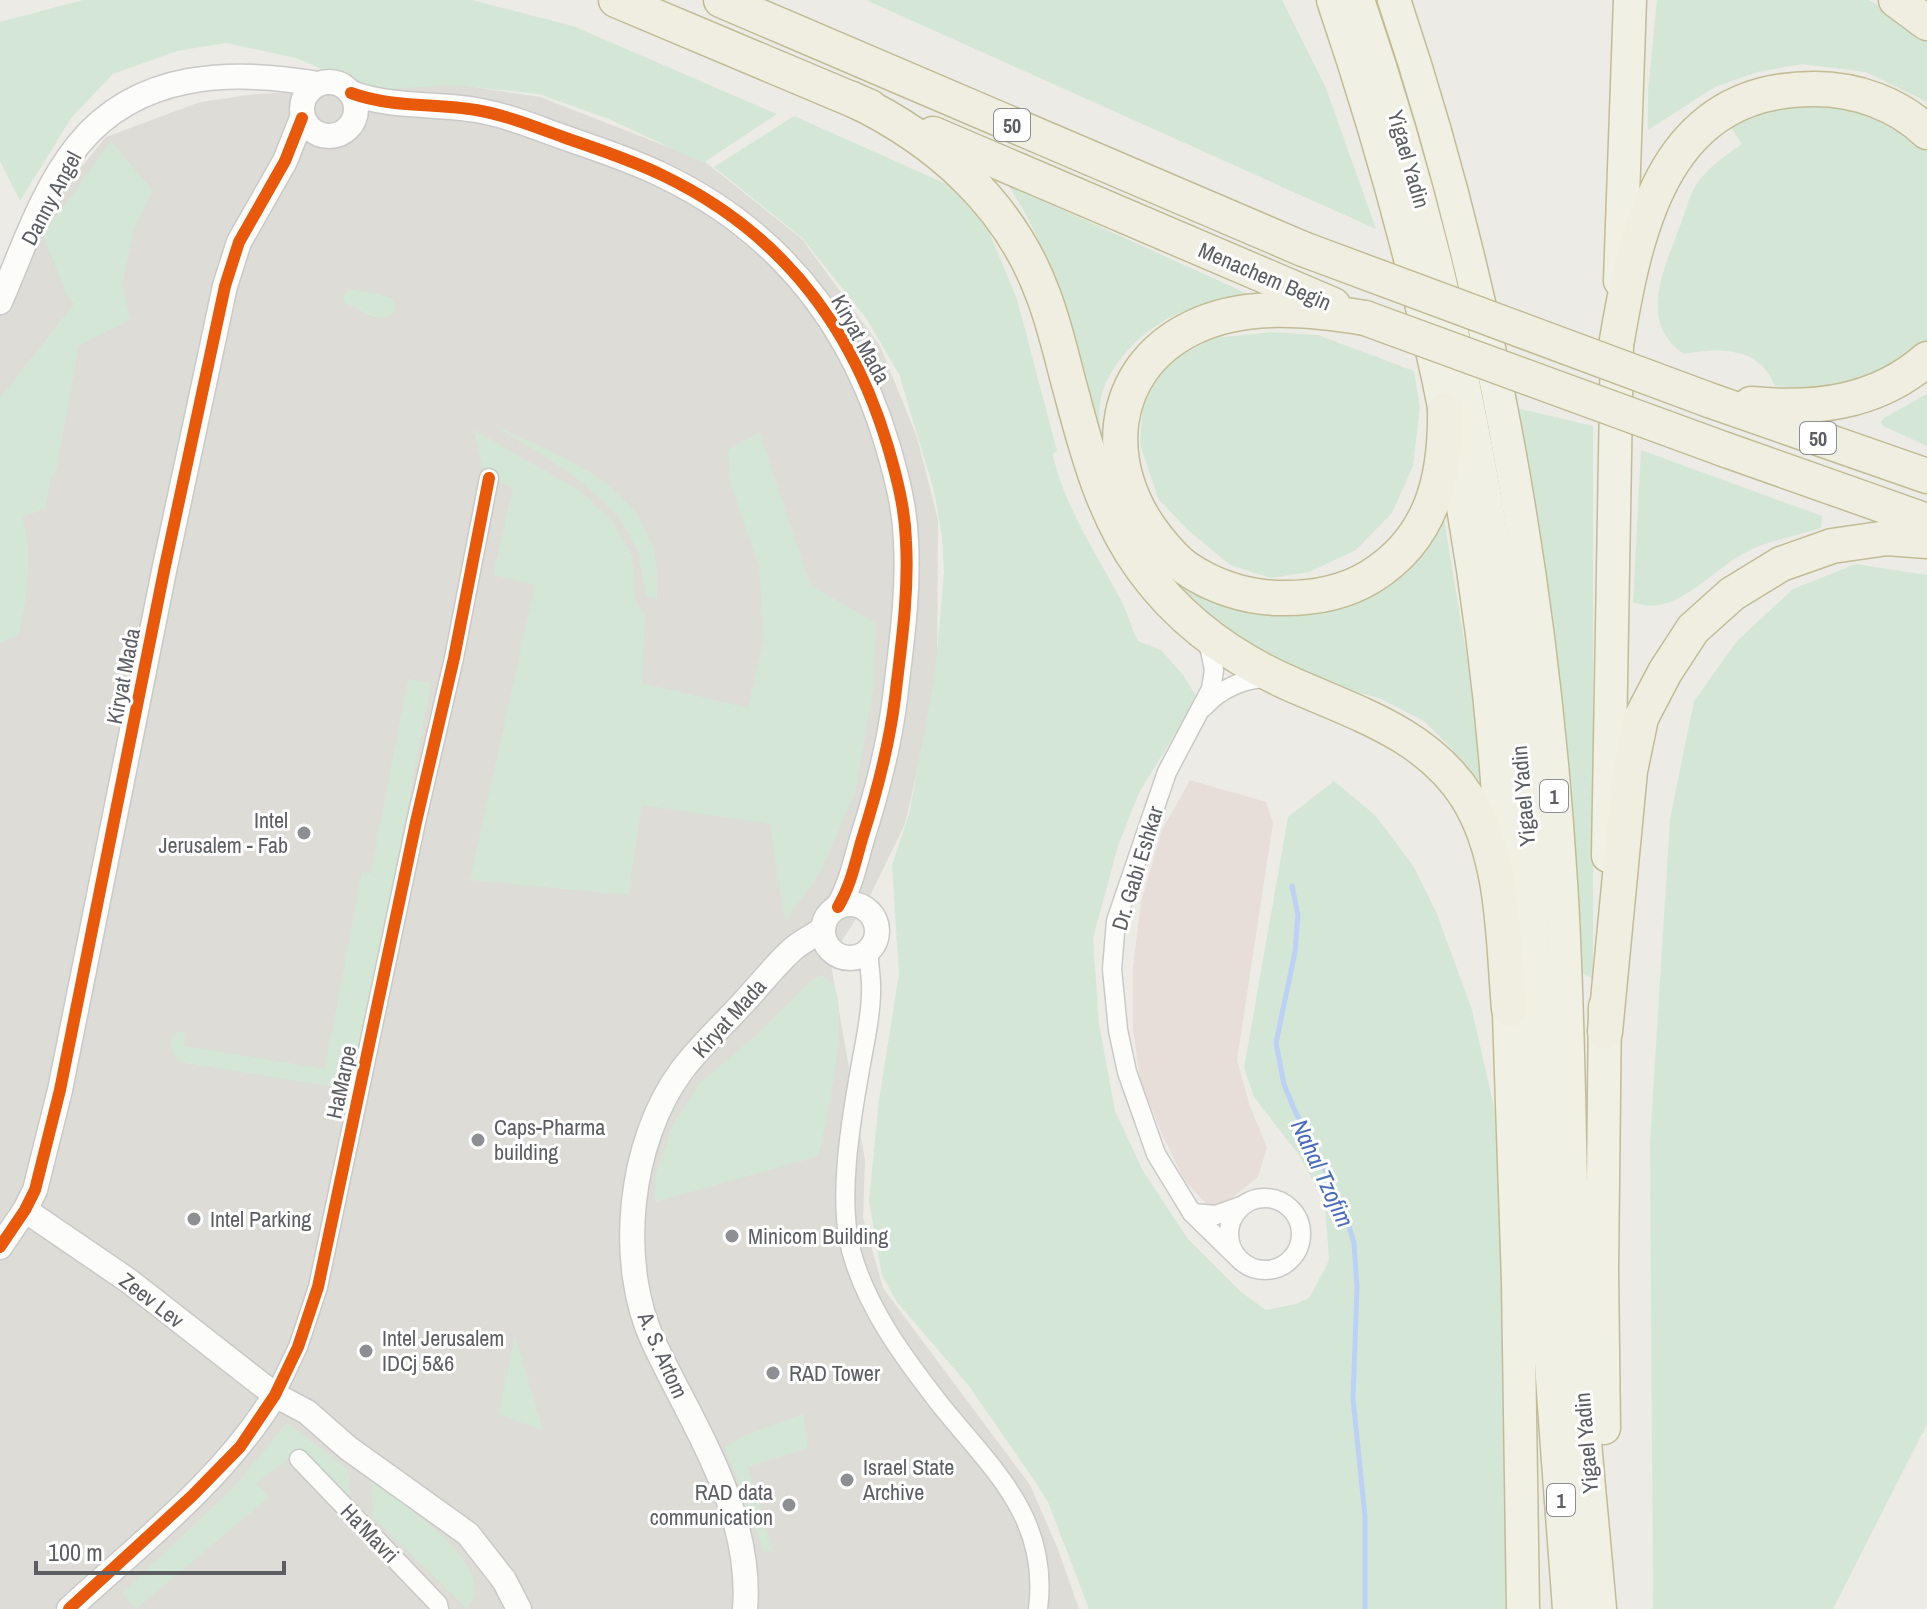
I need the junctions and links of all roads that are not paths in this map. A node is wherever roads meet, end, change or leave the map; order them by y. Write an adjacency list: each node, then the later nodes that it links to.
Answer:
1 (616, 0): 12 (highway, Menachem Begin / 50)
2 (721, 0): 23 (highway, Menachem Begin / 50, bridge)
3 (1324, 0): 7 (highway)
4 (1394, 0): 54 (highway, Yigael Yadin / 1)
5 (1630, 0): 21 (highway)
6 (1896, 0): 8 (highway)
7 (1345, 9): 24 (highway); 53 (highway, Yigael Yadin / 1)
8 (1927, 23)
9 (257, 78): 10 (street, Danny Angel); 14 (street); 19 (street, Danny Angel)
10 (318, 84): 11 (street); 14 (street)
11 (351, 93): 13 (street, Kiryat Mada); 15 (street)
12 (852, 99): 20 (highway, Menachem Begin / 50); 29 (highway)
13 (425, 105): 15 (street, Kiryat Mada); 32 (street, Kiryat Mada)
14 (302, 113): 17 (street); 18 (street, Kiryat Mada)
15 (353, 124): 17 (street)
16 (1927, 132): 21 (highway)
17 (330, 137): 18 (street, Kiryat Mada)
18 (269, 188): 39 (street, Kiryat Mada)
19 (0, 302)
20 (1314, 305): 24 (highway); 27 (highway, 50, bridge)
21 (1617, 340): 36 (highway)
22 (1927, 359): 23 (highway)
23 (1709, 400): 25 (highway, Menachem Begin / 50)
24 (1445, 410): 35 (highway)
25 (1927, 476)
26 (489, 478): 43 (street, HaMarpe)
27 (1927, 521)
28 (1927, 541): 36 (highway)
29 (1196, 627): 30 (highway); 31 (street, Dr. Gabi Eshkar)
30 (1281, 679): 31 (street, Dr. Gabi Eshkar); 35 (highway)
31 (1203, 709): 40 (street, Dr. Gabi Eshkar)
32 (848, 906): 33 (street); 34 (street)
33 (825, 937): 34 (street); 37 (street, Kiryat Mada)
34 (860, 954): 50 (street)
35 (1509, 1009): 45 (highway)
36 (1605, 1032): 54 (highway)
37 (667, 1096): 49 (street, A. S. Artom)
38 (1241, 1206): 40 (street); 42 (street); 42 (street)
39 (25, 1210): 41 (street, Kiryat Mada); 43 (street, Zeev Lev)
40 (1192, 1213): 42 (street, Dr. Gabi Eshkar)
41 (0, 1247)
42 (1238, 1258)
43 (275, 1395): 46 (street, HaMarpe); 48 (street, Zeev Lev)
44 (299, 1459): 47 (street, Ha'Mavri)
45 (1522, 1551): 51 (highway); 52 (highway)
46 (69, 1609)
47 (439, 1609)
48 (519, 1609)
49 (745, 1609)
50 (1038, 1609)
51 (1523, 1609)
52 (1530, 1609)
53 (1569, 1609)
54 (1602, 1609)

